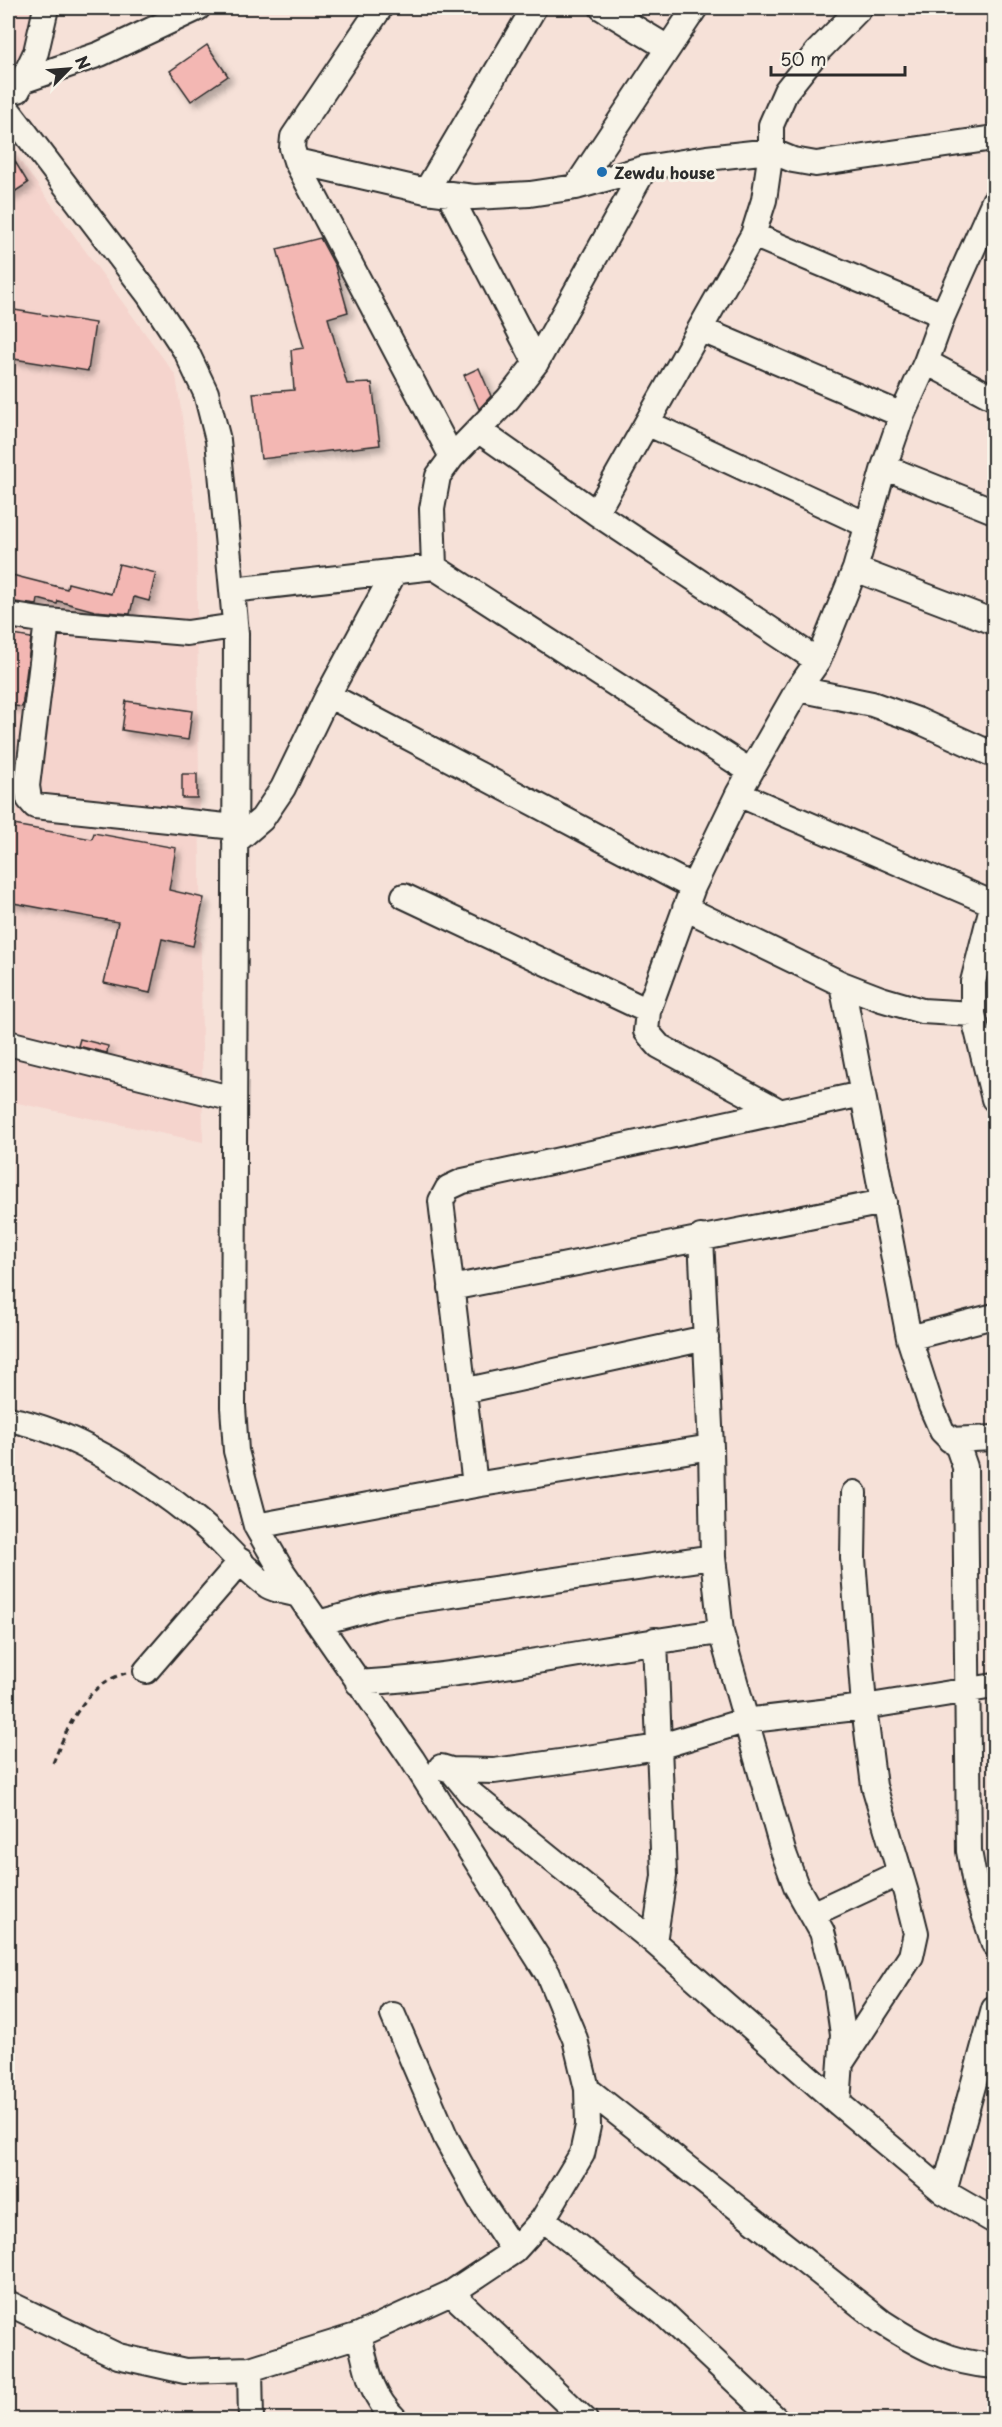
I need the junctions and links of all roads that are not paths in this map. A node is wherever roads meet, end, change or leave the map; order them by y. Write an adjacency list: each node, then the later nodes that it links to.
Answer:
1 (46, 8): 9 (street)
2 (198, 8): 9 (street)
3 (380, 8): 13 (street)
4 (534, 8): 16 (street)
5 (602, 8): 8 (street)
6 (695, 8): 8 (street)
7 (860, 8): 12 (street)
8 (668, 48): 15 (street)
9 (22, 81): 10 (street)
10 (8, 111): 35 (street)
11 (994, 138): 12 (street)
12 (771, 151): 14 (street); 18 (street)
13 (296, 162): 16 (street); 27 (street)
14 (645, 168): 15 (street); 22 (street)
15 (576, 187): 16 (street)
16 (438, 193): 22 (street)
17 (994, 201): 19 (street)
18 (753, 235): 19 (street); 20 (street)
19 (943, 315): 21 (street)
20 (700, 329): 24 (street); 25 (street)
21 (926, 362): 23 (street); 24 (street)
22 (536, 363): 26 (street)
23 (994, 398)
24 (902, 415): 28 (street)
25 (647, 423): 30 (street); 31 (street)
26 (478, 430): 27 (street); 30 (street)
27 (452, 457): 32 (street)
28 (884, 467): 29 (street); 31 (street)
29 (994, 511)
30 (596, 513): 40 (street)
31 (867, 525): 33 (street)
32 (434, 567): 34 (street); 44 (street)
33 (855, 569): 38 (street); 40 (street)
34 (395, 571): 35 (street); 42 (street)
35 (231, 590): 39 (street)
36 (8, 615): 37 (street)
37 (47, 621): 39 (street); 46 (street)
38 (994, 622)
39 (235, 626): 46 (street)
40 (818, 661): 41 (street)
41 (798, 689): 43 (street); 44 (street)
42 (328, 694): 46 (street); 48 (street)
43 (994, 755)
44 (750, 771): 45 (street)
45 (738, 794): 48 (street); 49 (street)
46 (235, 834): 55 (street)
47 (404, 896): 51 (street)
48 (689, 897): 50 (street); 51 (street)
49 (994, 903): 52 (street)
50 (842, 984): 52 (street); 54 (street)
51 (648, 1011): 57 (street)
52 (974, 1014): 56 (street)
53 (8, 1043): 55 (street)
54 (862, 1094): 57 (street); 58 (street)
55 (234, 1099): 71 (street)
56 (994, 1099)
57 (781, 1112): 60 (street)
58 (884, 1202): 59 (street); 63 (street)
59 (700, 1237): 60 (street); 62 (street)
60 (451, 1288): 64 (street)
61 (994, 1316): 63 (street)
62 (706, 1338): 64 (street); 68 (street)
63 (909, 1338): 67 (street)
64 (463, 1391): 69 (street)
65 (8, 1419): 73 (street)
66 (994, 1438): 67 (street)
67 (950, 1440): 81 (street)
68 (711, 1447): 69 (street); 72 (street)
69 (474, 1485): 71 (street)
70 (854, 1493): 82 (street)
71 (256, 1526): 74 (street)
72 (713, 1557): 75 (street); 76 (street)
73 (241, 1561): 74 (street); 78 (street)
74 (299, 1595): 75 (street)
75 (318, 1623): 79 (street)
76 (721, 1632): 77 (street); 83 (street)
77 (656, 1640): 79 (street); 84 (street)
78 (146, 1671)
79 (358, 1683): 85 (street)
80 (994, 1686): 81 (street)
81 (969, 1691): 82 (street); 90 (street)
82 (864, 1707): 83 (street); 87 (street)
83 (744, 1721): 84 (street); 88 (street)
84 (658, 1747): 86 (street); 89 (street)
85 (412, 1759): 86 (street); 94 (street)
86 (451, 1770): 89 (street)
87 (900, 1873): 88 (street); 93 (street)
88 (812, 1914): 93 (street)
89 (654, 1942): 95 (street)
90 (994, 1944)
91 (994, 2009): 96 (street)
92 (393, 2015): 99 (street)
93 (840, 2065): 95 (street)
94 (587, 2089): 97 (street); 103 (street)
95 (838, 2103): 96 (street)
96 (944, 2192): 98 (street)
97 (543, 2219): 99 (street); 108 (street)
98 (994, 2221)
99 (514, 2251): 100 (street)
100 (452, 2293): 102 (street); 107 (street)
101 (8, 2303): 104 (street)
102 (359, 2335): 104 (street); 106 (street)
103 (994, 2366)
104 (250, 2369): 105 (street)
105 (251, 2420)
106 (396, 2420)
107 (585, 2420)
108 (777, 2420)

